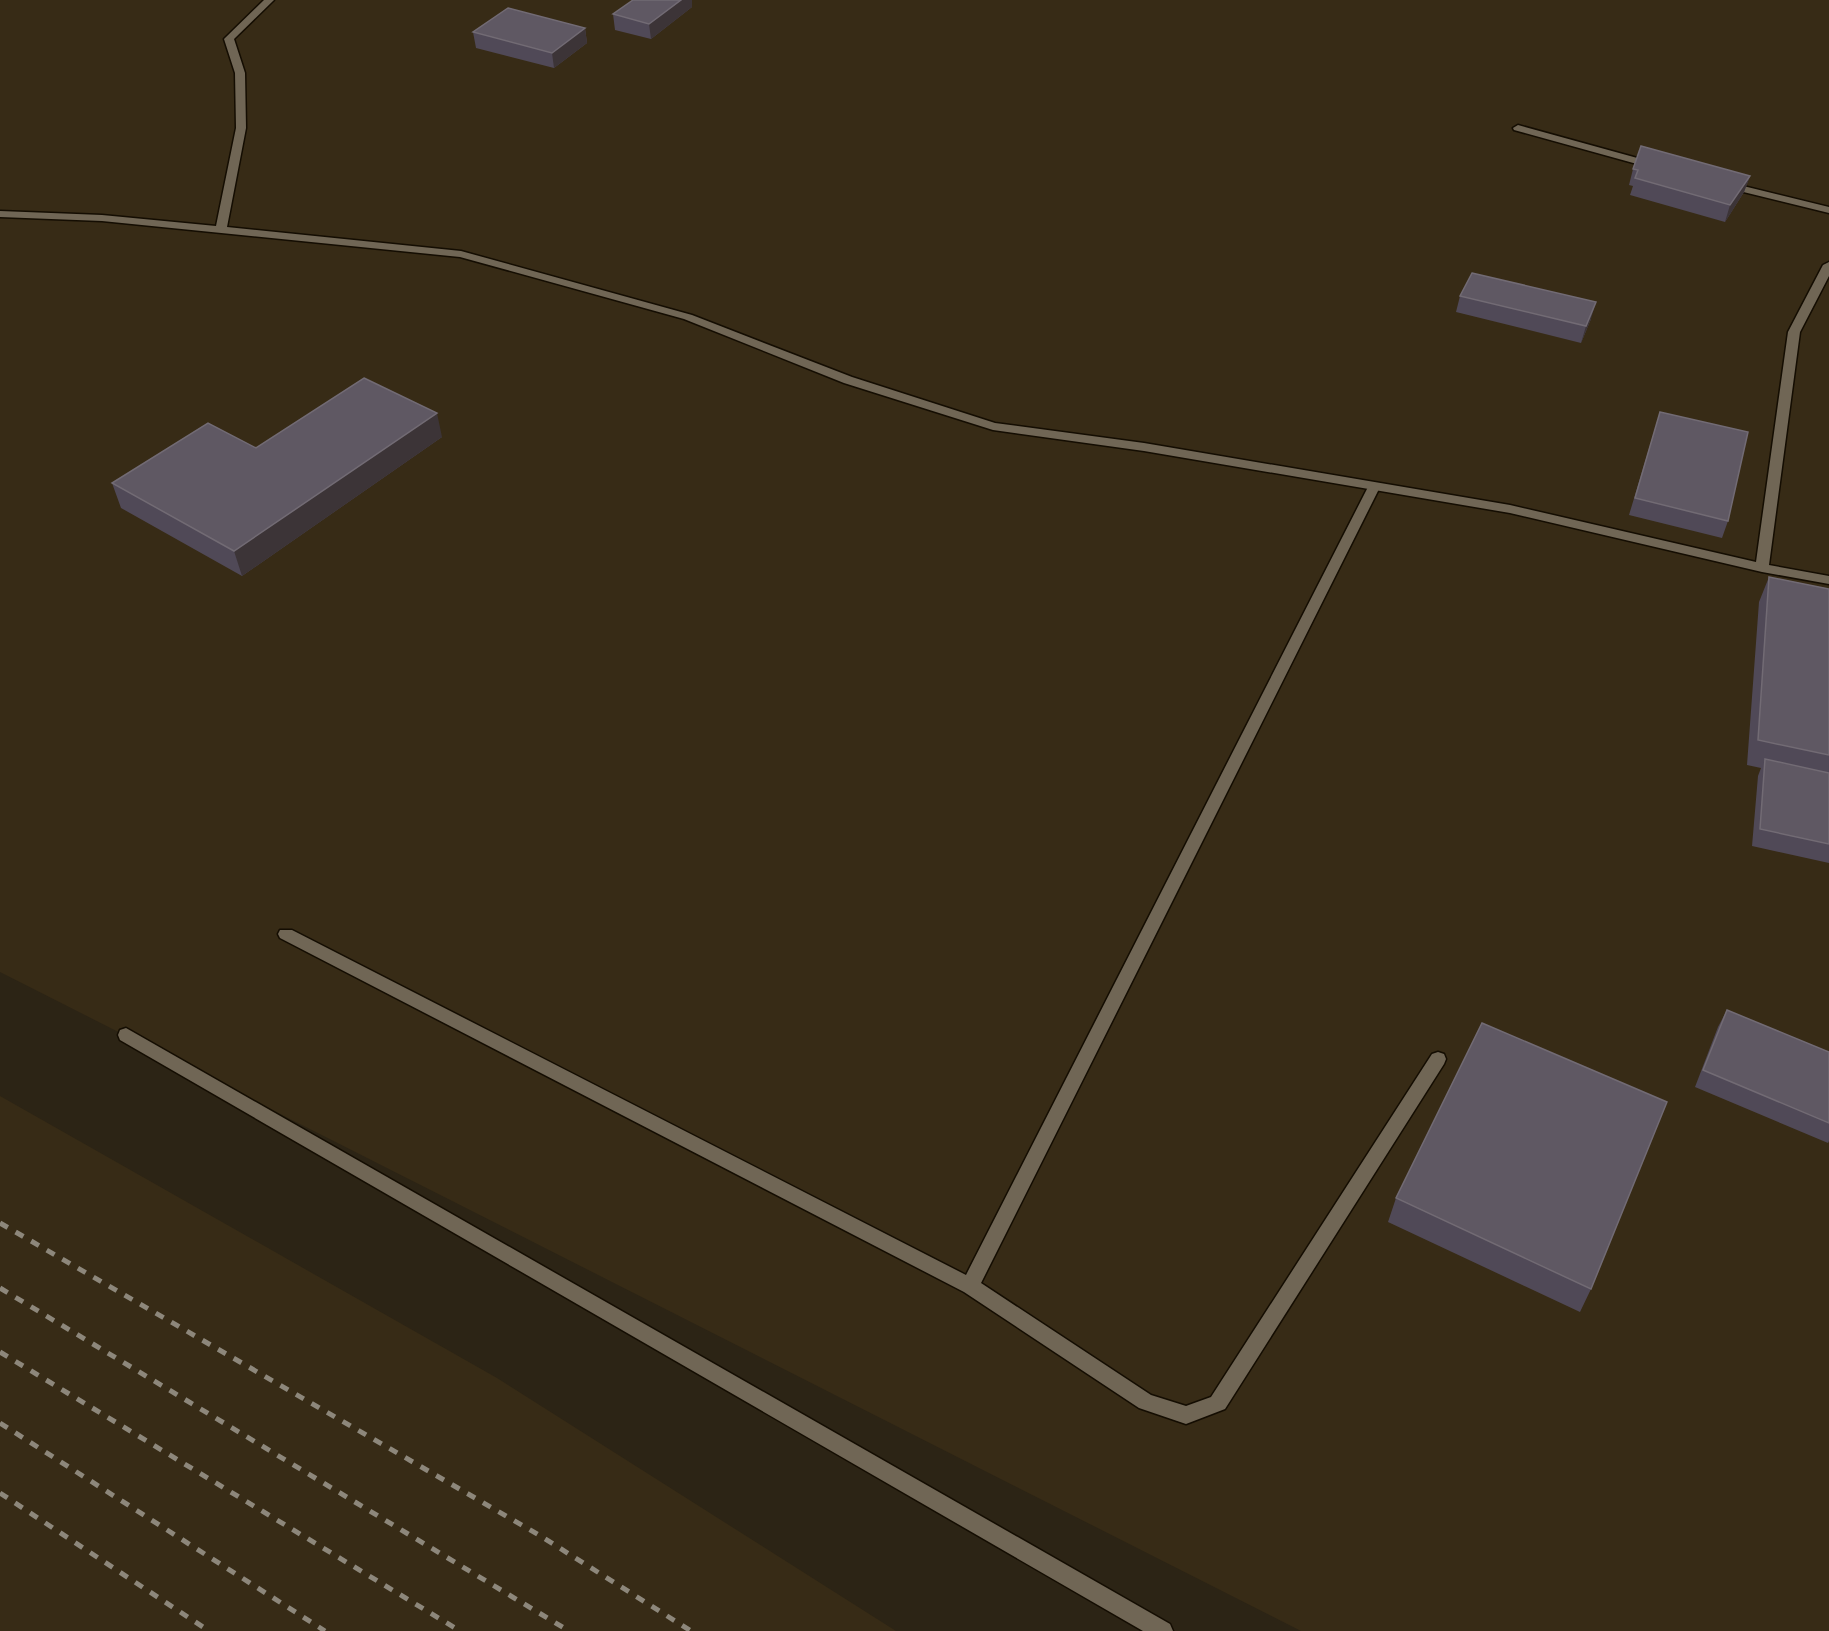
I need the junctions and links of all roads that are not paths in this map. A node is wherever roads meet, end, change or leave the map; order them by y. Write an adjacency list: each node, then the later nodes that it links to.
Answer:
1 (269, 0): 7 (street)
2 (1518, 128): 3 (street)
3 (1663, 168)
4 (1717, 182): 5 (street)
5 (1829, 210)
6 (0, 214): 7 (street)
7 (221, 231): 9 (street)
8 (1829, 264): 10 (street)
9 (1374, 487): 10 (street); 15 (street)
10 (1762, 568): 11 (street)
11 (1829, 580)
12 (286, 934): 15 (street)
13 (126, 1035): 16 (street)
14 (1438, 1059): 15 (street)
15 (970, 1286)
16 (1163, 1631)

